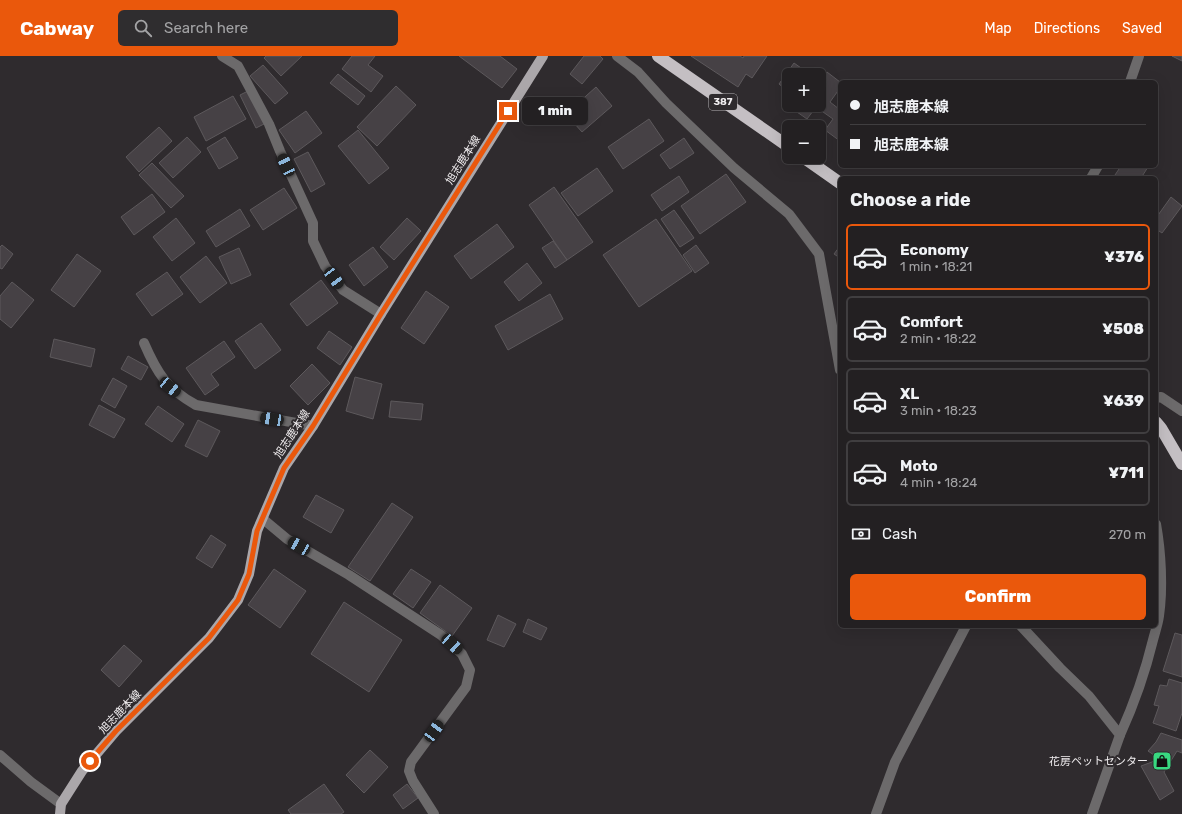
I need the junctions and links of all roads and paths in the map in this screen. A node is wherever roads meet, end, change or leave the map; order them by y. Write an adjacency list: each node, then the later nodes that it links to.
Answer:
1 (222, 56): 10 (street)
2 (543, 56): 10 (main road, 旭志鹿本線)
3 (617, 56): 12 (street)
4 (658, 56): 7 (highway, 387)
5 (1139, 56): 6 (street)
6 (1131, 80)
7 (782, 142)
8 (813, 164): 9 (highway)
9 (838, 182)
10 (381, 314): 16 (main road, 旭志鹿本線)
11 (144, 343): 16 (street)
12 (838, 359)
13 (1158, 398): 14 (street)
14 (1182, 411)
15 (1158, 424): 17 (highway)
16 (313, 426): 18 (main road, 旭志鹿本線)
17 (1182, 464)
18 (263, 518): 26 (main road, 旭志鹿本線); 27 (street)
19 (1158, 539): 20 (street)
20 (1158, 620)
21 (965, 628): 28 (street)
22 (1023, 628): 24 (street)
23 (1156, 628): 24 (street)
24 (1120, 735): 29 (street)
25 (0, 755): 26 (street)
26 (60, 809)
27 (434, 814)
28 (876, 814)
29 (1092, 814)

